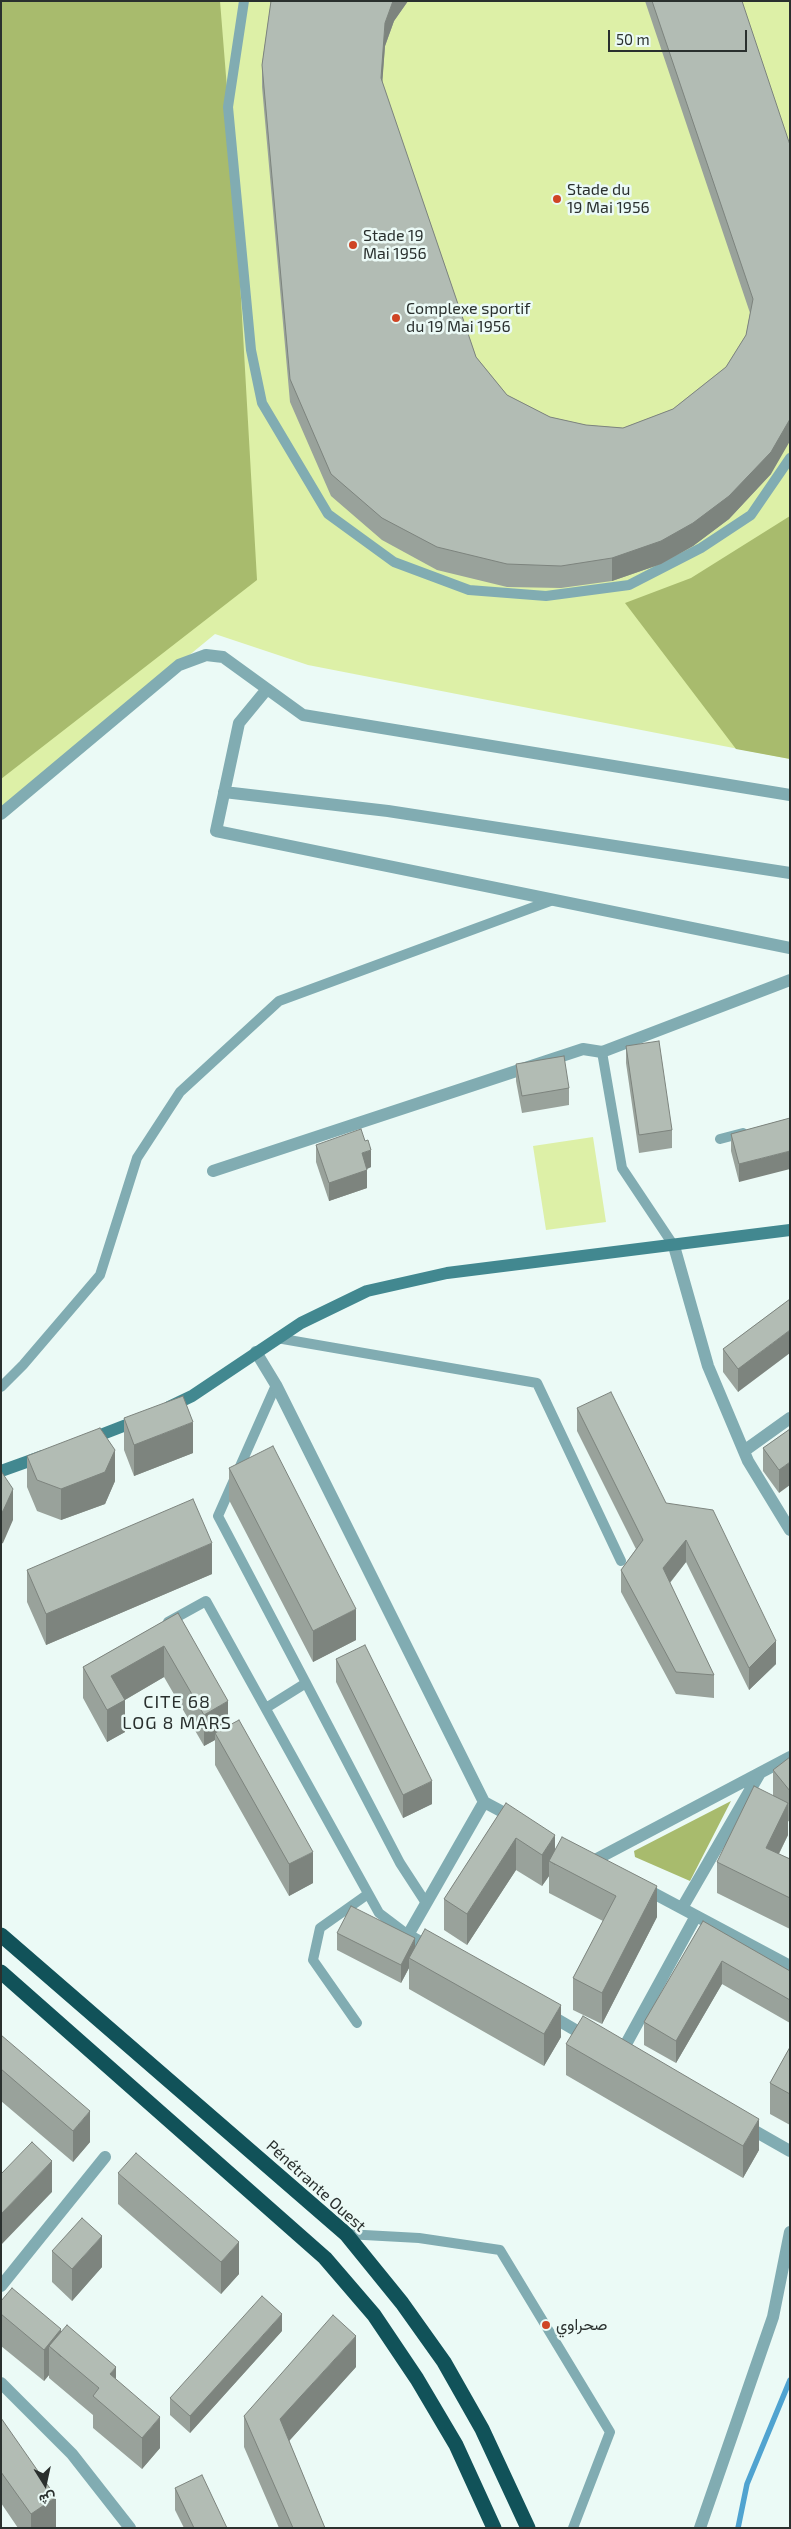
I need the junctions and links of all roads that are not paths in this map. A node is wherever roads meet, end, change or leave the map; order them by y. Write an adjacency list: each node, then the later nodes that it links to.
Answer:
1 (244, 1): 2 (lane)
2 (790, 458)
3 (267, 689): 4 (street); 5 (street); 6 (street)
4 (224, 792): 7 (street); 8 (street)
5 (790, 795)
6 (1, 814)
7 (790, 873)
8 (553, 900): 9 (street); 20 (lane)
9 (790, 948)
10 (790, 980): 11 (street)
11 (602, 1052): 14 (street); 16 (lane)
12 (755, 1130): 13 (lane)
13 (720, 1139)
14 (213, 1171)
15 (790, 1230): 16 (main road)
16 (674, 1246): 17 (main road); 24 (street)
17 (277, 1338): 18 (main road); 27 (lane)
18 (256, 1352): 19 (street); 22 (main road)
19 (276, 1385): 29 (lane); 33 (street)
20 (1, 1387)
21 (790, 1418): 24 (street)
22 (74, 1445)
23 (56, 1451): 25 (main road)
24 (744, 1451): 26 (street)
25 (1, 1471)
26 (790, 1530)
27 (621, 1561)
28 (154, 1629): 30 (lane)
29 (306, 1683): 30 (lane); 38 (lane)
30 (266, 1708): 37 (lane)
31 (790, 1757): 32 (street)
32 (760, 1773): 35 (street); 39 (street)
33 (484, 1802): 34 (street); 38 (street)
34 (526, 1825)
35 (609, 1869)
36 (634, 1882): 39 (street)
37 (368, 1894): 42 (lane); 47 (lane)
38 (426, 1903): 42 (street)
39 (682, 1908): 40 (street)
40 (696, 1916): 44 (street); 46 (street)
41 (1, 1935): 52 (highway, Pénétrante Ouest)
42 (408, 1935): 43 (street)
43 (442, 1954)
44 (790, 1966)
45 (1, 1972): 56 (highway)
46 (535, 2007)
47 (357, 2022)
48 (730, 2117): 49 (street)
49 (790, 2151)
50 (105, 2157): 53 (street)
51 (790, 2232): 59 (street)
52 (346, 2234): 57 (highway, Pénétrante Ouest); 58 (lane)
53 (1, 2286)
54 (1, 2383): 55 (street)
55 (130, 2528)
56 (494, 2528)
57 (528, 2528)
58 (573, 2528)
59 (700, 2528)

